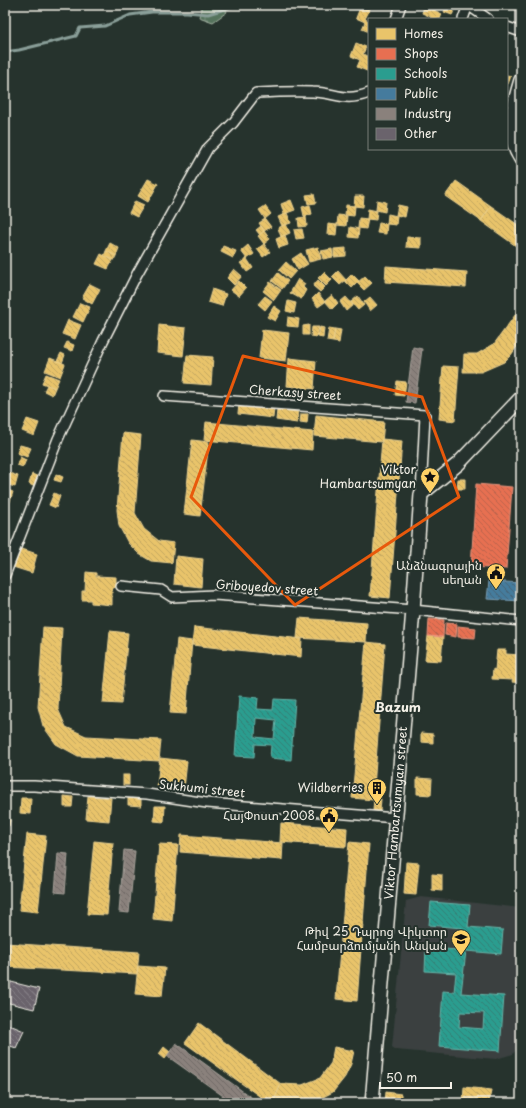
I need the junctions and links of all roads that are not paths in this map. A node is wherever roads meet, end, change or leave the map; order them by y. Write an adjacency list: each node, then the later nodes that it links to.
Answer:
1 (402, 5): 3 (street)
2 (468, 5): 4 (street); 5 (street)
3 (396, 18)
4 (463, 18)
5 (487, 18)
6 (508, 28): 7 (street)
7 (521, 32)
8 (520, 88): 10 (street)
9 (368, 93): 15 (street)
10 (509, 133): 11 (street)
11 (521, 159)
12 (164, 396): 14 (street, Cherkasy street)
13 (521, 398): 14 (street)
14 (421, 494): 17 (street, Viktor Hambartsumyan street)
15 (5, 575)
16 (121, 586): 17 (street, Griboyedov street)
17 (413, 610): 18 (street, Griboyedov street); 20 (street, Viktor Hambartsumyan street)
18 (521, 621)
19 (5, 786): 20 (street, Sukhumi street)
20 (396, 818): 21 (street, Viktor Hambartsumyan street)
21 (372, 1103)

